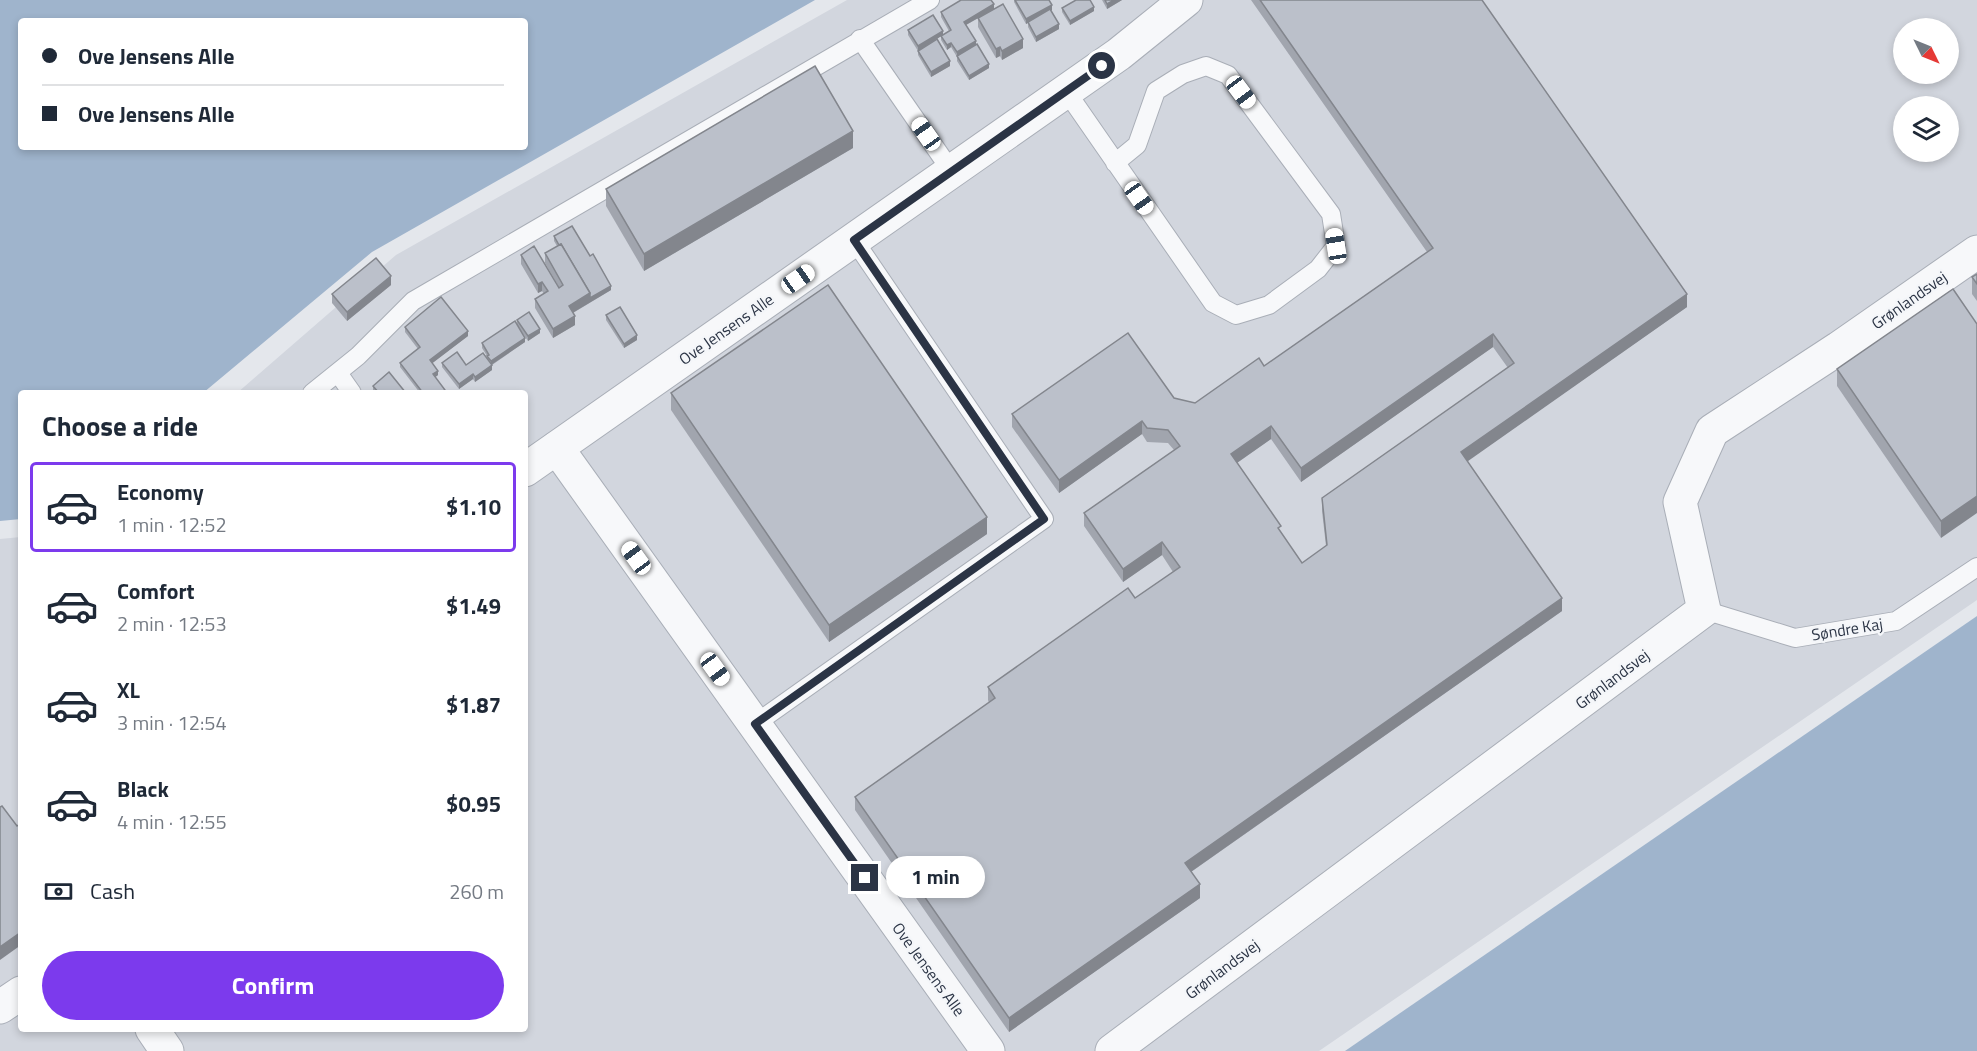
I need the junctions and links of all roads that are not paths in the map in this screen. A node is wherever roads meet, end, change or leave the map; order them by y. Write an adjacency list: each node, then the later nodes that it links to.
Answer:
1 (930, 0): 3 (lane)
2 (1186, 0): 4 (street, Ove Jensens Alle)
3 (860, 39): 6 (lane); 9 (lane)
4 (1066, 91): 5 (lane); 6 (street, Ove Jensens Alle)
5 (1115, 163): 5 (lane)
6 (952, 172): 7 (street, Ove Jensens Alle)
7 (854, 240): 12 (street, Ove Jensens Alle); 16 (lane)
8 (1977, 252): 15 (street, Grønlandsvej)
9 (338, 373): 10 (lane); 11 (lane)
10 (316, 390)
11 (350, 390)
12 (557, 448): 13 (street, Ove Jensens Alle); 16 (street, Ove Jensens Alle)
13 (528, 468)
14 (1977, 567): 15 (lane, Søndre Kaj)
15 (1704, 610): 22 (street, Grønlandsvej)
16 (755, 724): 21 (street, Ove Jensens Alle)
17 (18, 995): 18 (street)
18 (0, 1007)
19 (154, 1032): 20 (street)
20 (167, 1051)
21 (988, 1051)
22 (1113, 1051)

